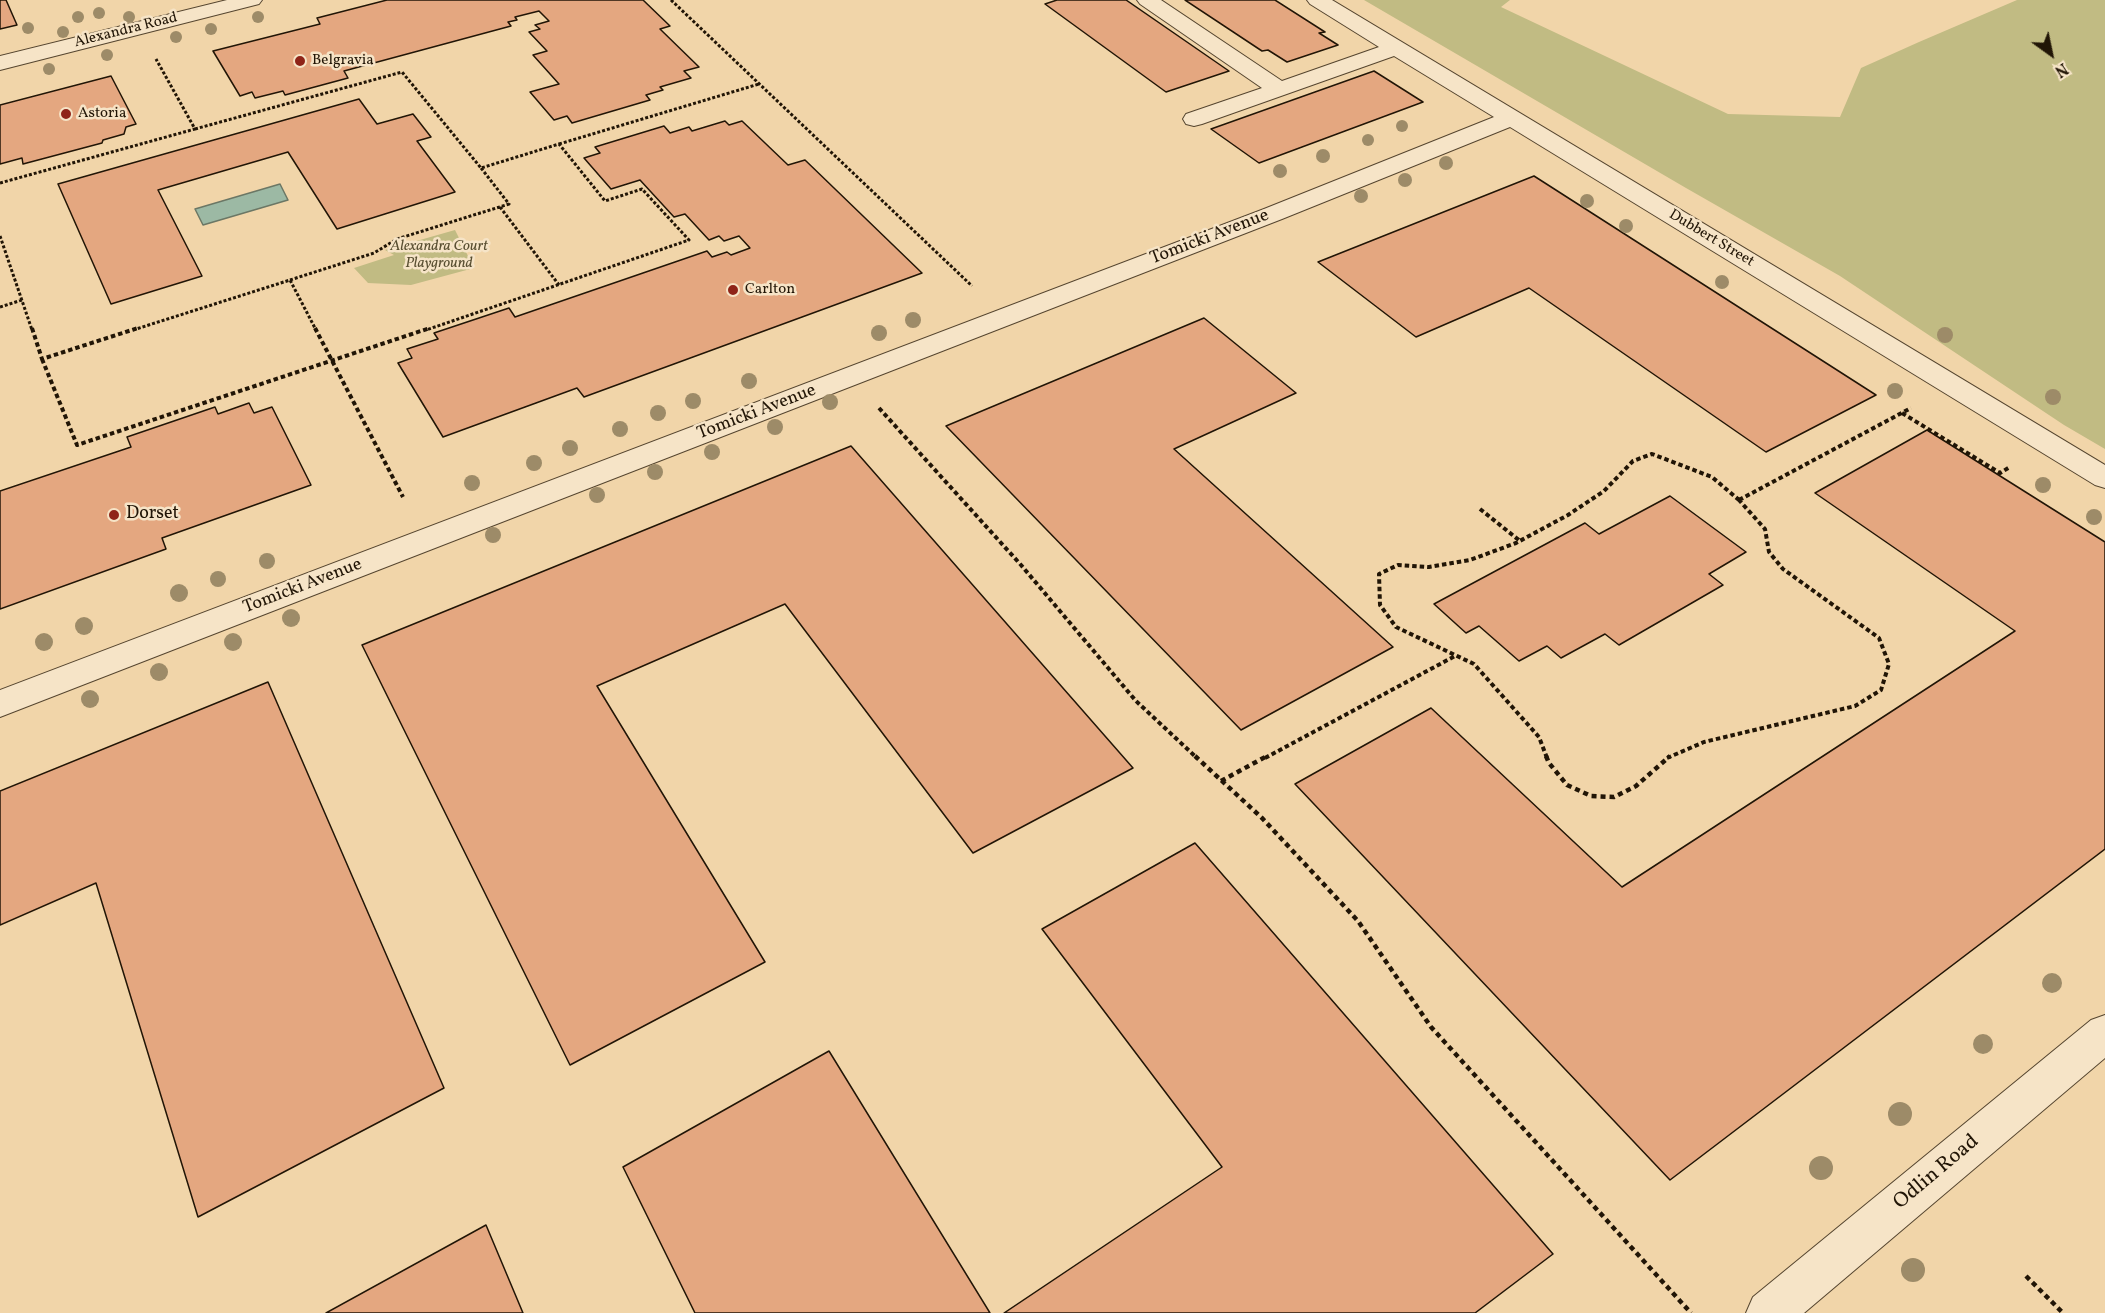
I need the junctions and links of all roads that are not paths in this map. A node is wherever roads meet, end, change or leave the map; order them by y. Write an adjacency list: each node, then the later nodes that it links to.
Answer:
1 (252, 0): 5 (street, Alexandra Road)
2 (1147, 0): 6 (street)
3 (1317, 0): 4 (street, Dubbert Street)
4 (1396, 48): 6 (street); 8 (street, Dubbert Street)
5 (0, 63)
6 (1279, 89): 7 (street)
7 (1194, 118)
8 (1513, 118): 9 (street, Dubbert Street); 10 (street, Tomicki Avenue)
9 (2105, 478)
10 (0, 704)
11 (2105, 1033): 12 (street, Odlin Road)
12 (1769, 1313)

